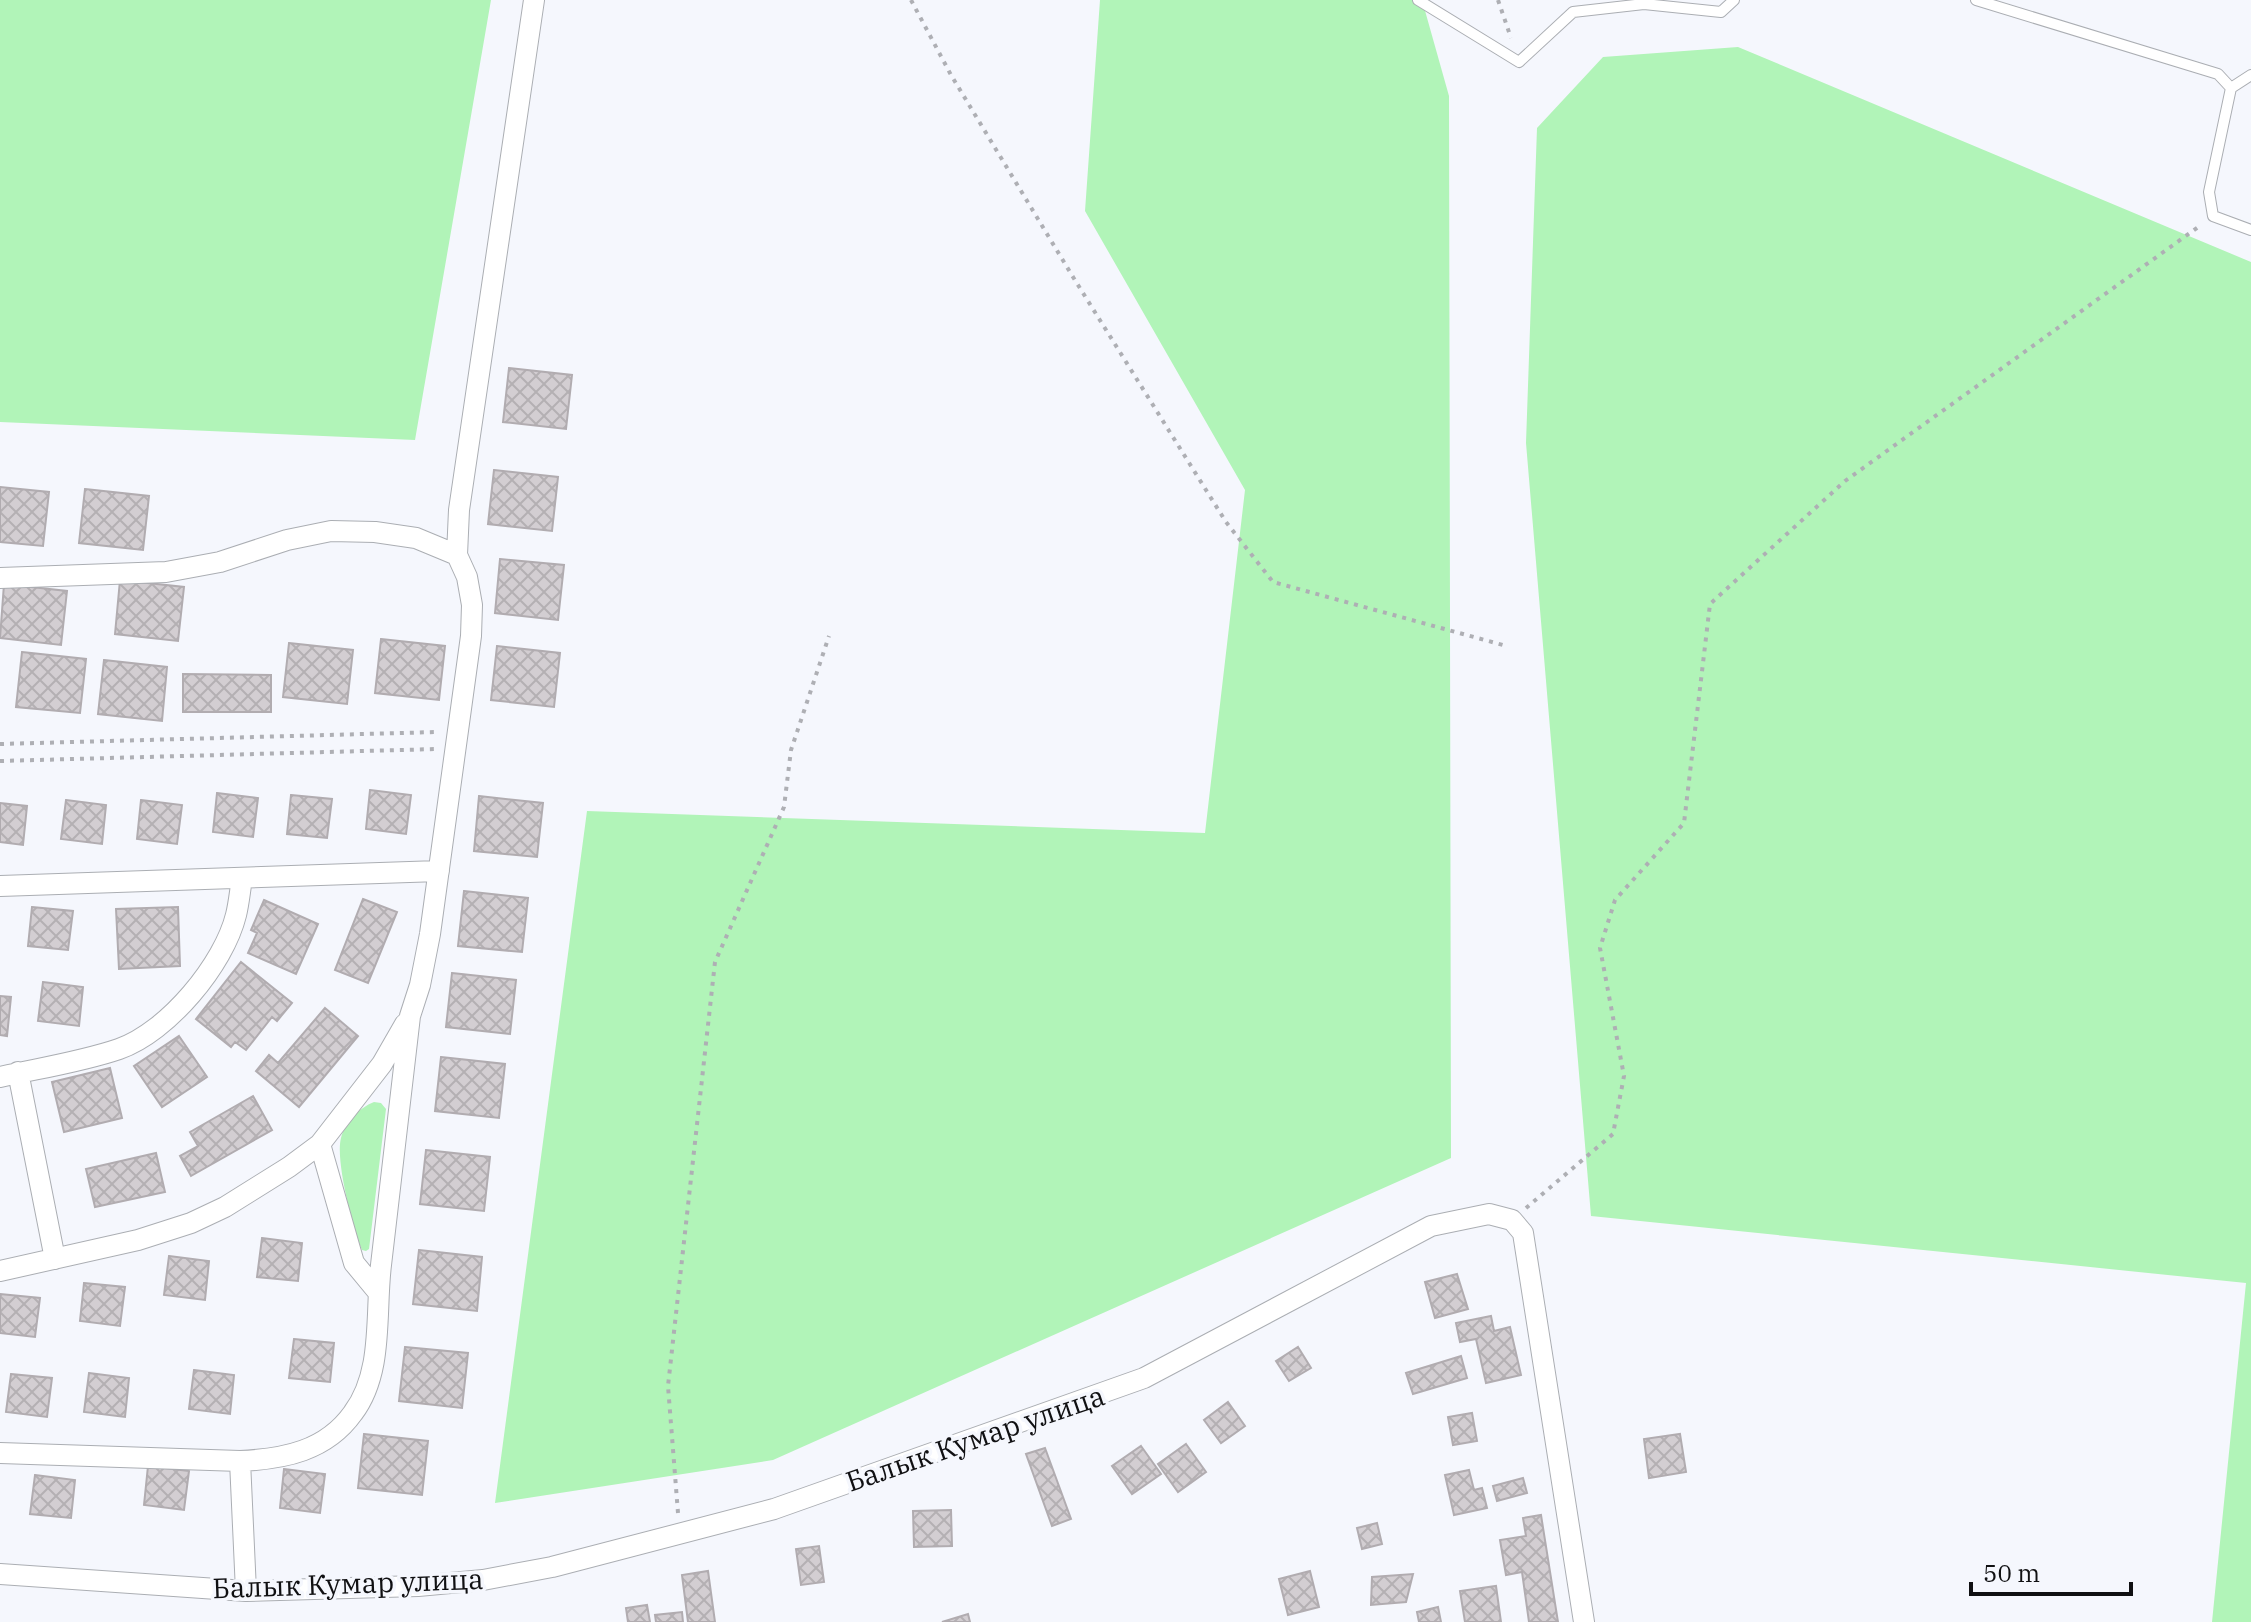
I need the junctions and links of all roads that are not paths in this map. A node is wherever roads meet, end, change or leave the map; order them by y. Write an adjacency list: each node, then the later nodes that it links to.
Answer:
1 (534, 0): 8 (street)
2 (1418, 0): 3 (lane)
3 (1734, 0)
4 (1976, 0): 6 (lane)
5 (2251, 75): 6 (lane)
6 (2231, 88): 7 (lane)
7 (2251, 230)
8 (457, 555): 9 (street); 10 (street)
9 (0, 578)
10 (439, 871): 11 (street); 13 (street)
11 (242, 879): 12 (street); 14 (street)
12 (0, 886)
13 (410, 1016): 15 (street); 18 (street)
14 (9, 1074): 16 (street)
15 (320, 1144): 16 (street); 18 (street)
16 (55, 1259): 17 (street)
17 (0, 1271)
18 (378, 1292): 20 (street)
19 (0, 1453): 20 (street)
20 (240, 1461): 22 (street)
21 (0, 1574): 22 (street, Балык Кумар улица)
22 (246, 1591): 23 (street, Балык Кумар улица)
23 (1584, 1622)

